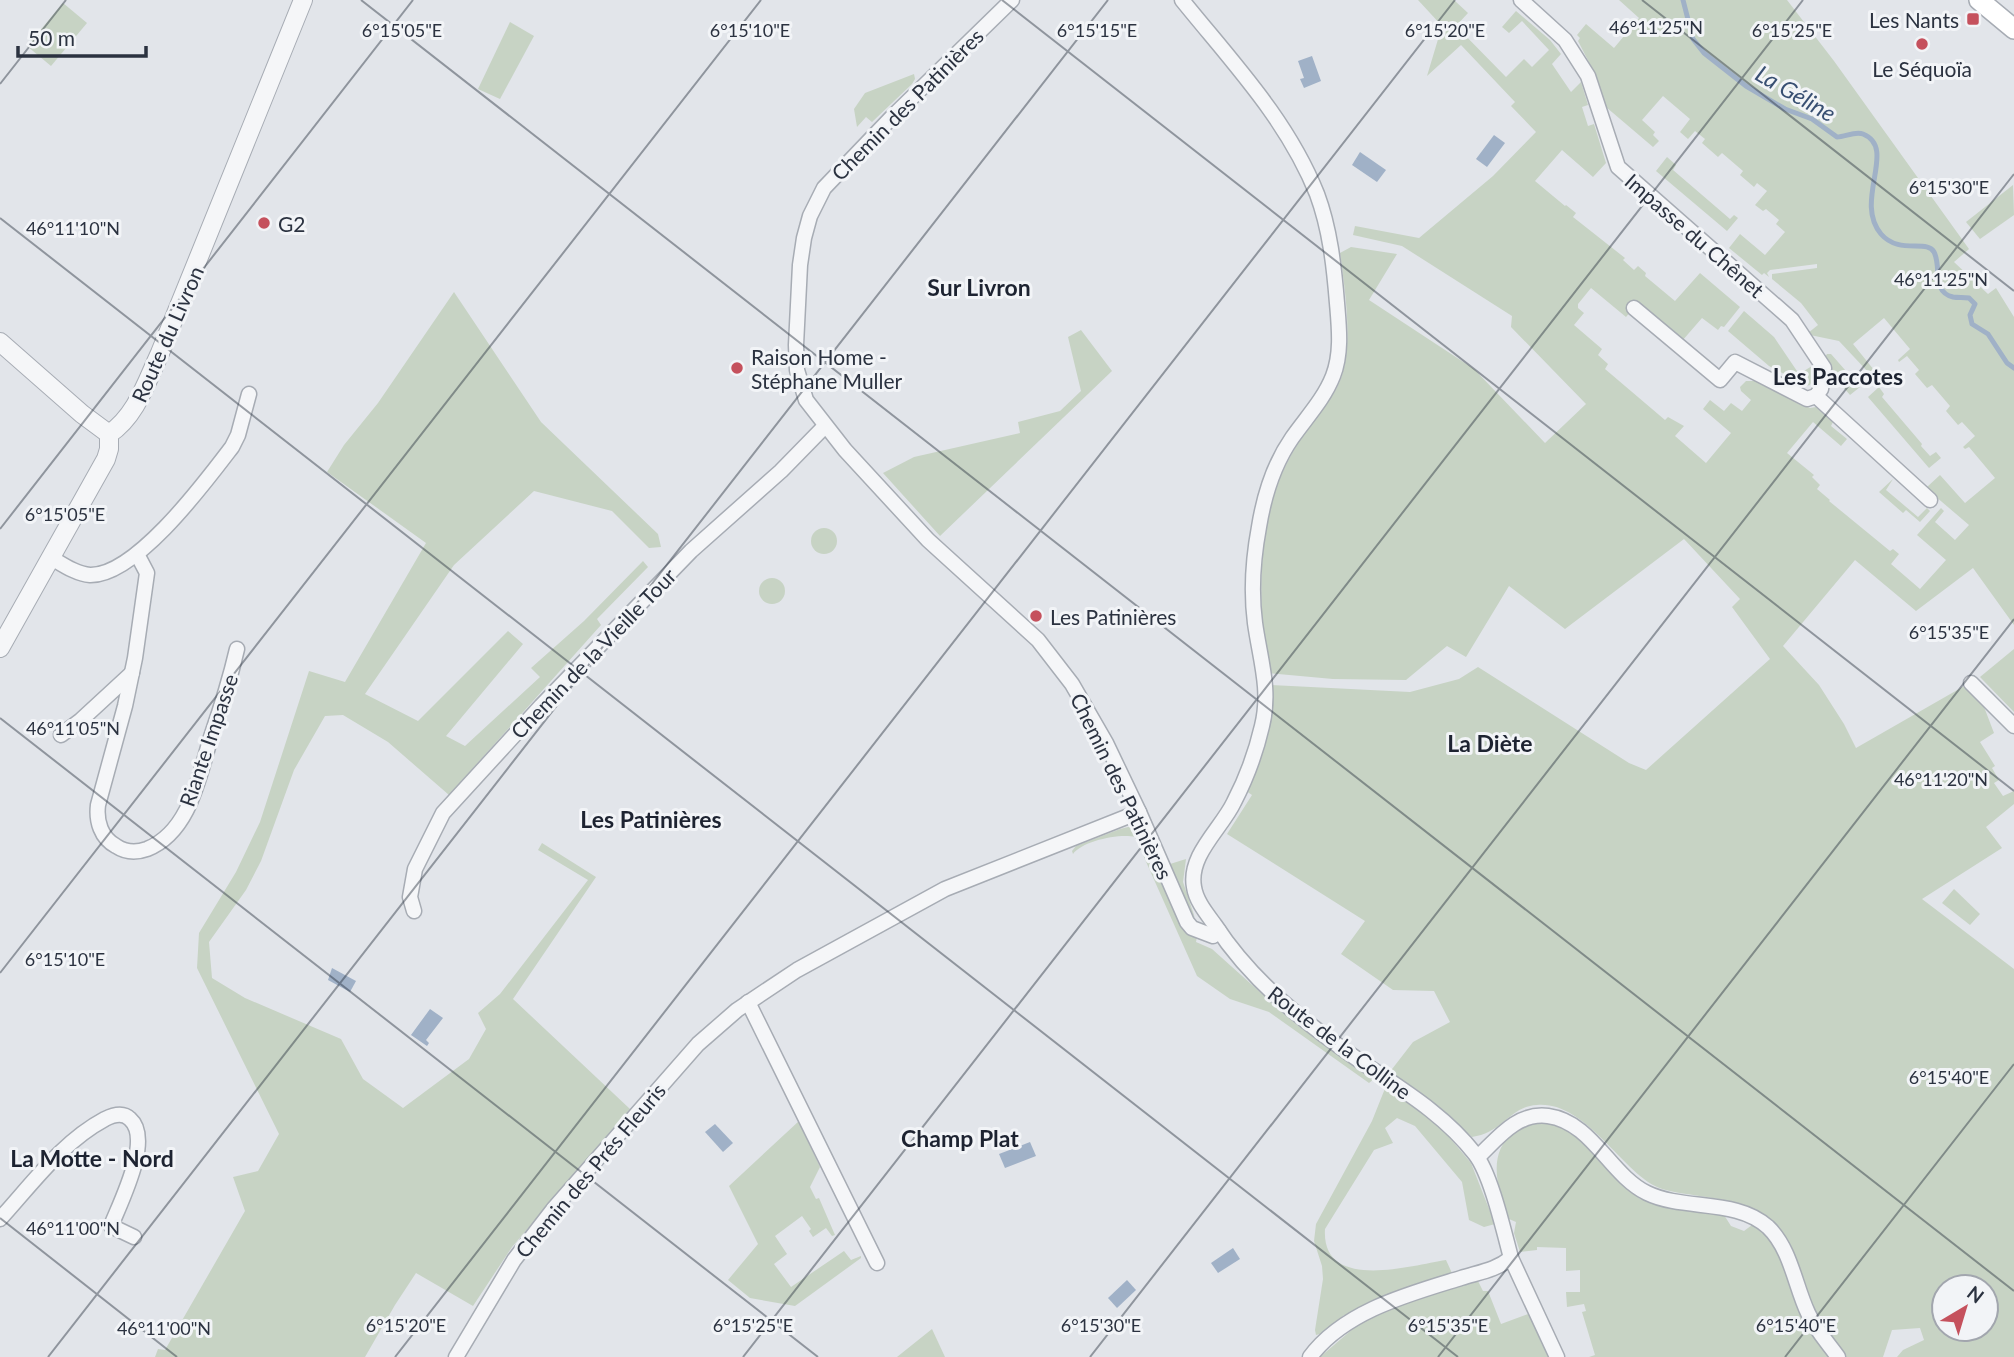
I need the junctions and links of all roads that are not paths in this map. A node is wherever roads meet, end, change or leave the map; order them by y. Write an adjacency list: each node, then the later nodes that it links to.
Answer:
1 (303, 0): 12 (street, Route du Livron)
2 (1012, 0): 11 (street, Chemin des Patinières)
3 (1182, 0): 24 (street, Route de la Colline)
4 (1521, 0): 10 (street, Impasse du Chênet)
5 (1979, 0): 6 (main road)
6 (2014, 29)
7 (1634, 308): 10 (street)
8 (0, 342): 12 (street)
9 (249, 394): 14 (street)
10 (1816, 396): 13 (street)
11 (825, 426): 22 (street, Chemin des Patinières); 23 (street, Chemin de la Vieille Tour)
12 (108, 434): 15 (street)
13 (1930, 500)
14 (136, 554): 15 (street); 18 (street, Riante Impasse)
15 (50, 557): 16 (street)
16 (0, 648)
17 (237, 649): 18 (street, Riante Impasse)
18 (132, 673): 21 (street)
19 (1971, 683): 20 (street)
20 (2014, 726)
21 (61, 735)
22 (1139, 812): 24 (street, Chemin des Patinières); 25 (street, Chemin des Prés Fleuris)
23 (414, 911)
24 (1219, 931): 26 (street, Route de la Colline)
25 (748, 1002): 30 (street); 31 (street, Chemin des Prés Fleuris)
26 (1478, 1157): 29 (street, Route de la Colline); 34 (street)
27 (0, 1219): 28 (street)
28 (134, 1237)
29 (1511, 1258): 32 (street); 33 (street, Route de la Colline)
30 (877, 1263)
31 (456, 1357)
32 (1310, 1357)
33 (1557, 1357)
34 (1838, 1357)

